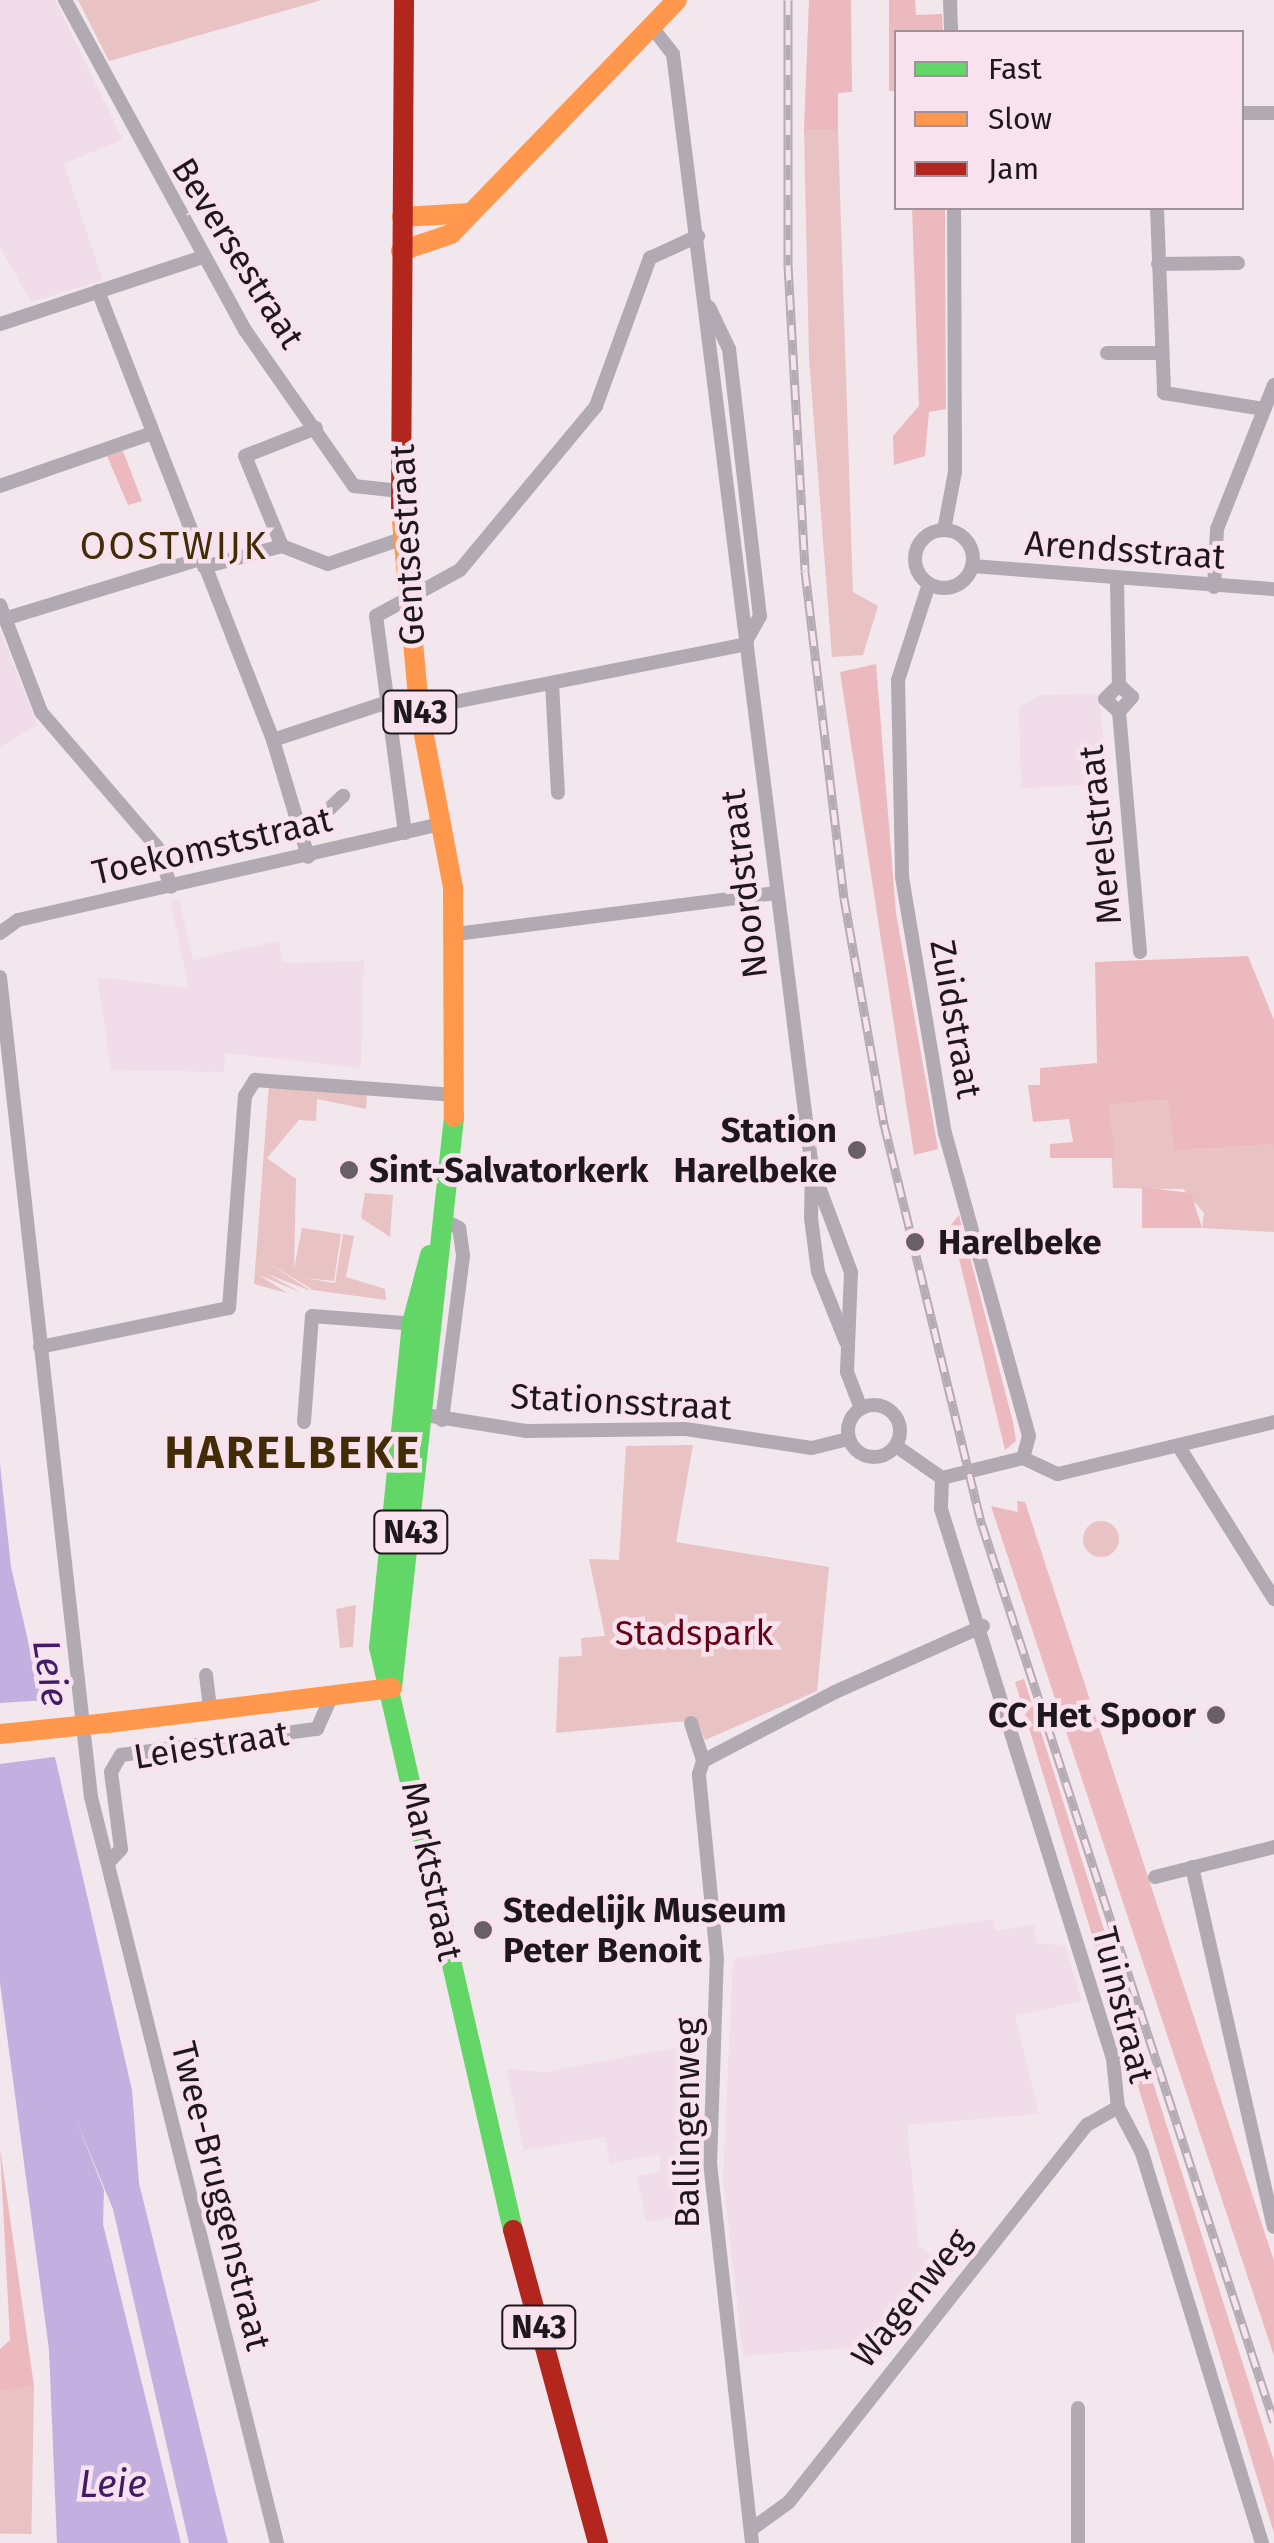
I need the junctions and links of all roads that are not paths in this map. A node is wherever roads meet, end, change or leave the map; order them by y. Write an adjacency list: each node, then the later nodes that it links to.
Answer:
1 (66, 0): 15 (street, Beversestraat)
2 (404, 0): 12 (main road, N43)
3 (677, 0): 5 (main road)
4 (950, 0): 6 (street)
5 (652, 26): 11 (main road); 13 (street, Noordstraat)
6 (951, 30)
7 (1244, 113): 8 (street)
8 (1274, 113)
9 (954, 210): 28 (street, Zuidstraat)
10 (1157, 210): 17 (street)
11 (473, 212): 12 (main road); 14 (main road)
12 (402, 217): 14 (main road, Gentsestraat / N43)
13 (698, 236): 37 (street); 39 (street, Noordstraat)
14 (401, 251): 27 (main road, Gentsestraat / N43)
15 (200, 258): 18 (street); 24 (street, Beversestraat)
16 (1238, 263): 17 (street)
17 (1158, 264): 21 (street)
18 (98, 291): 19 (street); 25 (street)
19 (0, 324)
20 (1107, 353): 21 (street)
21 (1157, 354): 23 (street)
22 (1274, 385): 23 (street)
23 (1264, 408): 35 (street)
24 (316, 428): 27 (street, Beversestraat); 30 (street)
25 (152, 433): 26 (street); 31 (street)
26 (0, 486)
27 (400, 490): 29 (main road, Gentsestraat / N43)
28 (944, 530): 32 (street); 34 (street, Zuidstraat)
29 (402, 538): 30 (street); 37 (main road, Gentsestraat / N43)
30 (282, 546): 31 (street)
31 (202, 563): 38 (street); 43 (street)
32 (972, 566): 33 (street, Arendsstraat); 34 (street)
33 (1118, 582): 35 (street, Arendsstraat); 54 (street, Merelstraat)
34 (929, 584): 70 (street, Zuidstraat)
35 (1214, 587): 36 (street, Arendsstraat)
36 (1274, 589)
37 (407, 604): 41 (street); 42 (main road, Gentsestraat / N43)
38 (2, 612): 50 (street)
39 (744, 646): 40 (street); 51 (street, Noordstraat)
40 (552, 683): 42 (street); 44 (street)
41 (385, 703): 43 (street); 47 (street)
42 (419, 709): 46 (main road, Gentsestraat / N43)
43 (272, 740): 48 (street)
44 (558, 793)
45 (343, 796): 48 (street)
46 (442, 824): 47 (street, Toekomststraat); 53 (main road, Gentsestraat / N43)
47 (405, 833): 49 (street, Toekomststraat)
48 (302, 835): 49 (street)
49 (308, 857): 50 (street, Toekomststraat)
50 (171, 887): 52 (street, Toekomststraat)
51 (776, 893): 53 (street); 57 (street, Noordstraat)
52 (0, 933)
53 (456, 934): 56 (main road, Gentsestraat / N43)
54 (1140, 952)
55 (0, 977): 61 (street, Twee-Bruggenstraat)
56 (454, 1095): 58 (main road, Gentsestraat / N43); 61 (street)
57 (812, 1168): 60 (street); 60 (street)
58 (444, 1219): 59 (main road, Gentsestraat / N43); 64 (street)
59 (423, 1324): 62 (main road, Gentsestraat / N43); 64 (main road, Gentsestraat / N43); 65 (street)
60 (846, 1342): 63 (street)
61 (40, 1346): 82 (street, Twee-Bruggenstraat)
62 (406, 1389): 64 (street); 75 (main road, Marktstraat / N43)
63 (861, 1408): 67 (street); 68 (street)
64 (434, 1418): 67 (street, Stationsstraat); 75 (main road, Marktstraat / N43)
65 (304, 1422)
66 (1274, 1422): 69 (street)
67 (849, 1439): 68 (street, Stationsstraat)
68 (896, 1446): 71 (street)
69 (1181, 1450): 70 (street); 72 (street)
70 (1023, 1458): 71 (street)
71 (942, 1478): 73 (street, Tuinstraat)
72 (1274, 1600)
73 (983, 1626): 80 (street); 85 (street, Tuinstraat)
74 (206, 1675): 77 (street)
75 (392, 1688): 76 (main road, Leiestraat); 90 (main road, Marktstraat / N43)
76 (331, 1702): 77 (main road, Leiestraat); 82 (street, Leiestraat)
77 (210, 1710): 79 (main road, Leiestraat, bridge)
78 (692, 1723): 80 (street, Ballingenweg)
79 (0, 1734)
80 (703, 1761): 88 (street, Ballingenweg)
81 (1274, 1847): 83 (street)
82 (108, 1864): 89 (street, Twee-Bruggenstraat)
83 (1192, 1867): 84 (street); 86 (street)
84 (1154, 1877)
85 (1118, 2107): 88 (street, Wagenweg); 92 (street, Tuinstraat)
86 (1274, 2227)
87 (1078, 2408): 91 (street)
88 (753, 2535)
89 (277, 2543)
90 (598, 2543)
91 (1078, 2543)
92 (1262, 2543)

